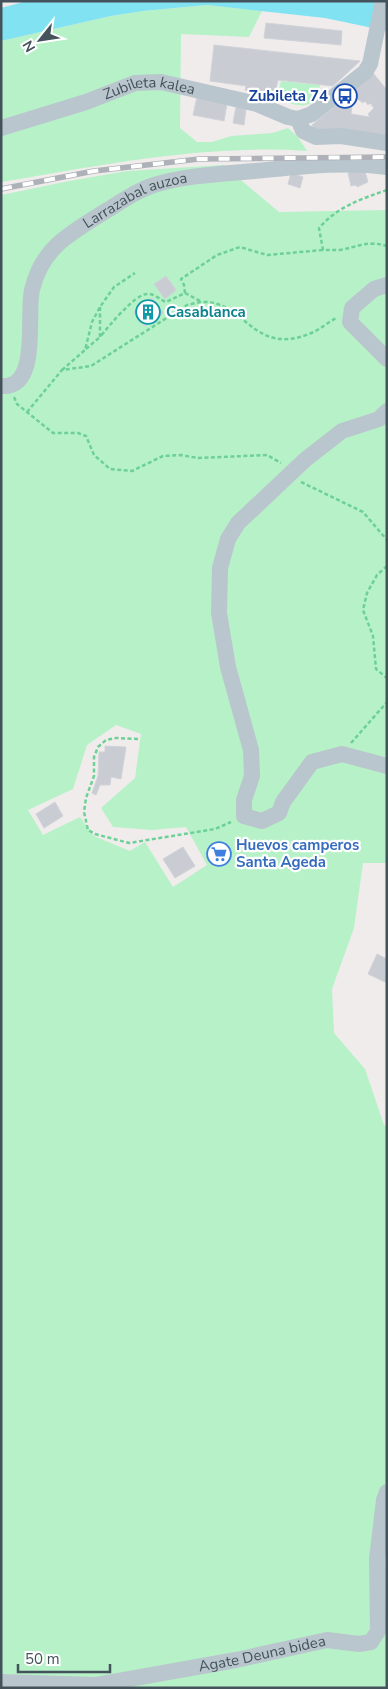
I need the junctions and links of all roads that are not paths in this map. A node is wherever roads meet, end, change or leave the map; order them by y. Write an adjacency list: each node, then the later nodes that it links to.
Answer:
1 (383, 1): 2 (street)
2 (298, 119): 3 (street, Zubileta kalea); 4 (street)
3 (1, 128)
4 (386, 148)
5 (387, 167): 8 (street, Larrazabal auzoa)
6 (387, 285): 7 (street)
7 (387, 359)
8 (5, 386)
9 (387, 411): 10 (street)
10 (387, 766)
11 (387, 1492): 13 (street, Agate Deuna bidea)
12 (1, 1682): 13 (street, Agate Deuna bidea)
13 (93, 1686)

